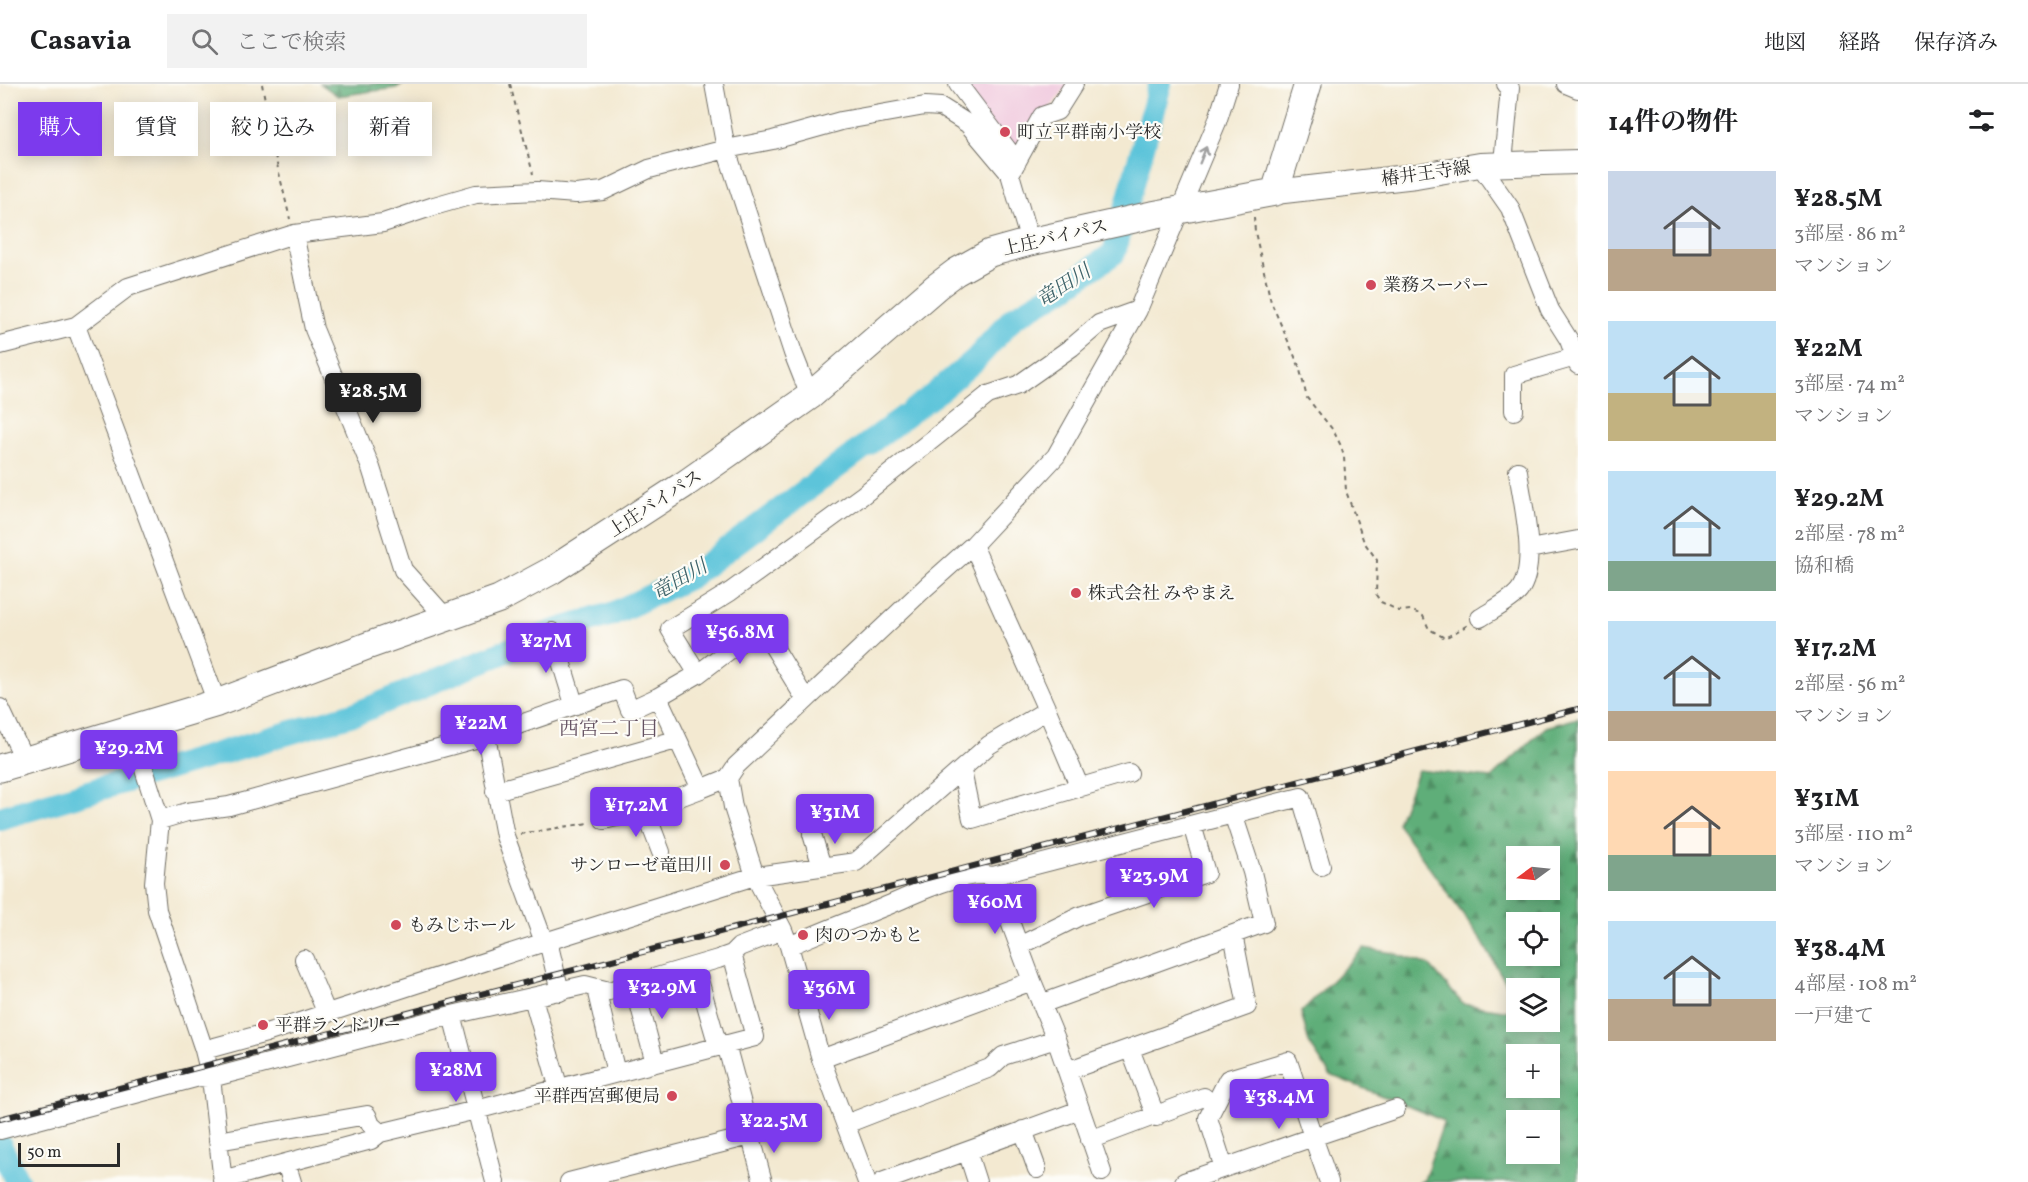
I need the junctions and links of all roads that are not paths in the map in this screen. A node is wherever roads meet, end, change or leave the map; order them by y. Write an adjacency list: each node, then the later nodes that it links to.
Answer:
1 (714, 84): 9 (street)
2 (958, 84): 12 (street)
3 (1074, 84): 12 (street)
4 (1228, 84): 14 (street, one-way to 4)
5 (1308, 84): 13 (highway)
6 (1506, 84): 11 (street)
7 (1566, 84): 8 (street)
8 (1578, 89)
9 (726, 149): 12 (street); 15 (street); 21 (street)
10 (1578, 162): 11 (main road, 椿井王寺線)
11 (1491, 164): 13 (main road, 椿井王寺線); 20 (street)
12 (1014, 168): 16 (street)
13 (1264, 194): 14 (highway, 上庄バイパス)
14 (1181, 210): 16 (highway, 上庄バイパス); 17 (street)
15 (294, 234): 18 (street); 27 (street)
16 (1041, 239): 21 (highway, 上庄バイパス)
17 (1138, 310): 25 (street); 30 (street)
18 (76, 326): 19 (street); 33 (street)
19 (0, 345)
20 (1575, 349): 22 (street)
21 (810, 396): 27 (highway, 上庄バイパス)
22 (1514, 411)
23 (1518, 471): 26 (street)
24 (1578, 540): 26 (street)
25 (973, 545): 32 (street); 36 (street)
26 (1529, 549): 28 (street)
27 (446, 618): 33 (highway, 上庄バイパス)
28 (1480, 618)
29 (552, 632): 34 (street)
30 (699, 674): 31 (street); 32 (street)
31 (658, 697): 34 (street); 39 (street)
32 (806, 700): 43 (street)
33 (217, 703): 37 (highway, 上庄バイパス)
34 (574, 705): 38 (street)
35 (0, 708): 40 (street)
36 (1047, 710): 41 (street); 44 (street)
37 (132, 734): 40 (highway, 上庄バイパス); 49 (street)
38 (486, 736): 46 (street); 49 (street)
39 (676, 740): 45 (street); 46 (street)
40 (13, 764)
41 (962, 771): 44 (street); 55 (street)
42 (1129, 773): 44 (street)
43 (728, 777): 45 (street); 56 (street)
44 (1080, 788)
45 (701, 789): 47 (street)
46 (495, 792): 60 (street)
47 (645, 810): 50 (street); 53 (street)
48 (1233, 814): 51 (street); 54 (street); 58 (street)
49 (160, 816): 76 (street)
50 (604, 820)
51 (1192, 825): 57 (street); 61 (street)
52 (812, 834): 55 (street)
53 (661, 852)
54 (1321, 866)
55 (822, 867): 56 (street)
56 (755, 876): 59 (street); 60 (street)
57 (993, 876): 59 (street); 61 (street)
58 (1233, 934): 70 (street); 75 (street)
59 (786, 938): 62 (street); 77 (street)
60 (546, 942): 68 (street); 71 (street)
61 (1018, 946): 65 (street)
62 (732, 954): 64 (street); 74 (street)
63 (304, 959): 71 (street)
64 (695, 966): 66 (street); 74 (street)
65 (1032, 981): 70 (street); 77 (street)
66 (634, 984): 67 (street); 78 (street)
67 (596, 989): 68 (street); 80 (street)
68 (560, 992): 69 (street)
69 (533, 998): 72 (street); 82 (street)
70 (1041, 1004): 73 (street)
71 (327, 1014): 76 (street)
72 (452, 1015): 81 (street); 85 (street)
73 (1056, 1039): 79 (street); 88 (street)
74 (722, 1045): 78 (street); 92 (street)
75 (1130, 1049): 79 (street); 87 (street)
76 (204, 1050): 81 (street)
77 (821, 1059): 88 (street)
78 (655, 1064): 80 (street)
79 (1067, 1071): 86 (street)
80 (616, 1073): 82 (street)
81 (211, 1078): 89 (street); 95 (street)
82 (559, 1089): 85 (street)
83 (1204, 1097): 87 (street)
84 (1396, 1109): 93 (street)
85 (476, 1110): 91 (street); 103 (street)
86 (1080, 1110): 90 (street); 94 (street)
87 (1156, 1117): 94 (street)
88 (846, 1124): 106 (street)
89 (0, 1130)
90 (1023, 1131): 96 (street); 99 (street)
91 (380, 1133): 95 (street); 97 (street)
92 (750, 1136): 104 (street); 105 (street)
93 (1313, 1137): 98 (street); 98 (street); 110 (street)
94 (1090, 1140): 100 (street)
95 (218, 1141): 101 (street)
96 (967, 1151): 107 (street); 108 (street)
97 (286, 1163): 101 (street); 102 (street)
98 (1224, 1168): 109 (street)
99 (1037, 1170)
100 (1102, 1172)
101 (223, 1181)
102 (292, 1182)
103 (495, 1182)
104 (569, 1182)
105 (763, 1182)
106 (867, 1182)
107 (882, 1182)
108 (977, 1182)
109 (1184, 1182)
110 (1329, 1182)

